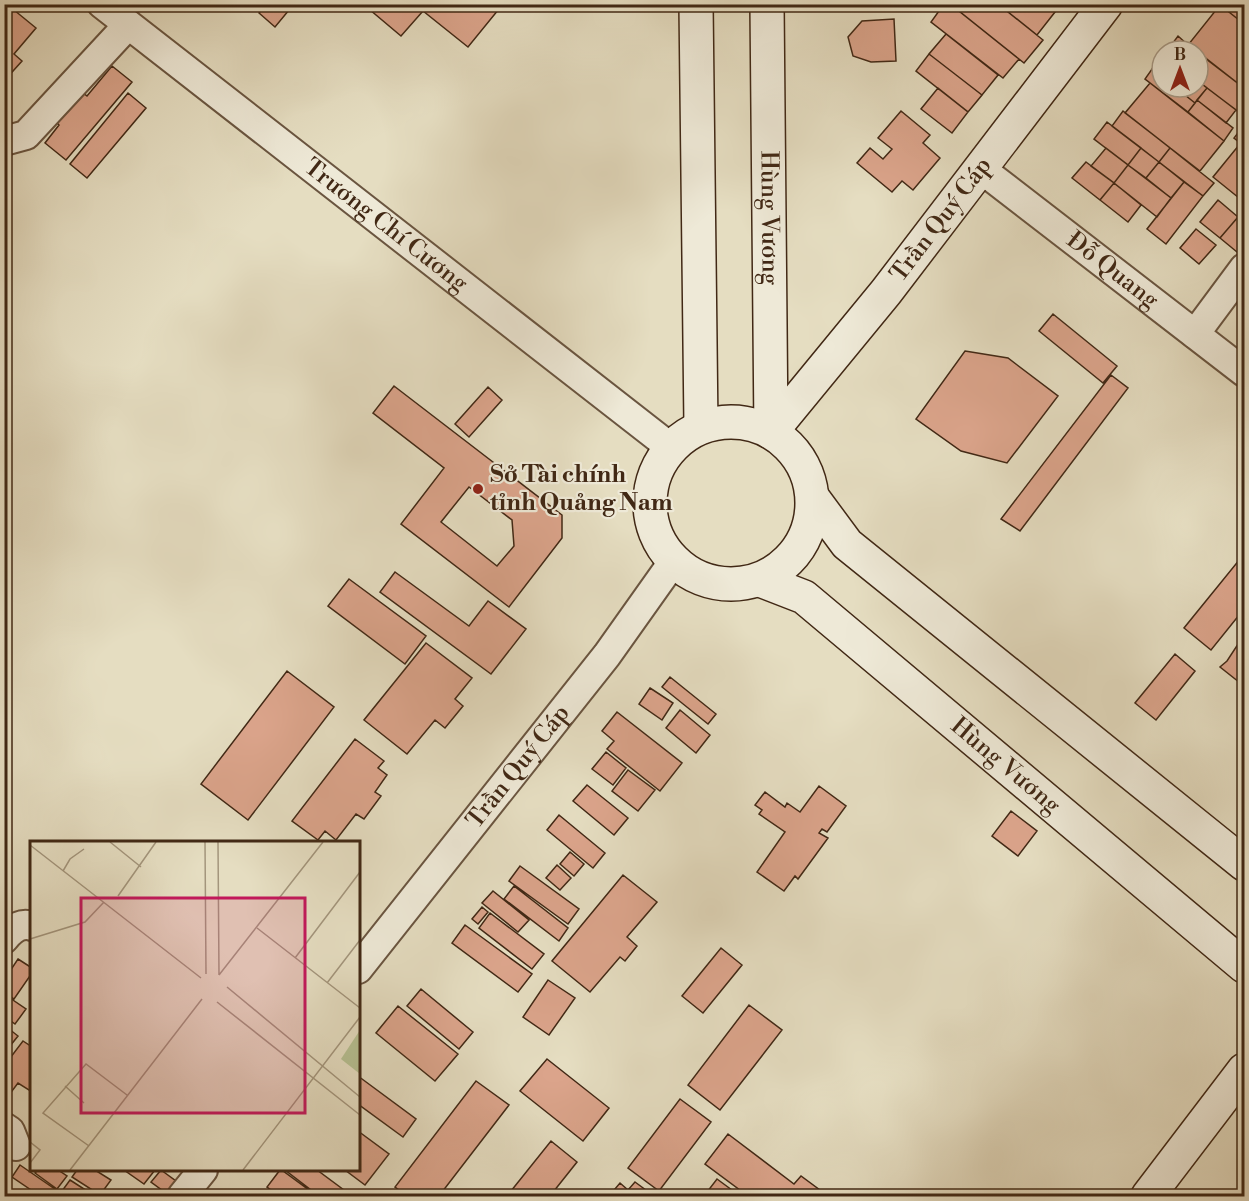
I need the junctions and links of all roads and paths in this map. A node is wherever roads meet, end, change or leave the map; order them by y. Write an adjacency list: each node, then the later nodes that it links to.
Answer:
1 (102, 4): 5 (street, Trương Chí Cương)
2 (696, 4): 11 (main road)
3 (767, 4): 12 (main road, Hùng Vương)
4 (1106, 4): 7 (main road, Trần Quý Cáp)
5 (128, 25): 6 (street); 13 (street, Trương Chí Cương)
6 (4, 141)
7 (981, 169): 9 (street, Đỗ Quang); 12 (main road, Trần Quý Cáp)
8 (1245, 268): 9 (street)
9 (1195, 334): 10 (street, Đỗ Quang)
10 (1245, 372)
11 (701, 427): 12 (main road); 13 (main road)
12 (771, 432): 14 (main road)
13 (670, 447): 15 (main road)
14 (813, 498): 16 (main road); 17 (main road)
15 (673, 562): 16 (main road); 20 (street, Trần Quý Cáp)
16 (760, 580): 21 (main road, Hùng Vương)
17 (1245, 864)
18 (30, 925): 19 (street)
19 (4, 939)
20 (360, 966)
21 (1245, 966)
22 (1245, 1070): 25 (main road)
23 (202, 1171): 24 (street)
24 (182, 1197)
25 (1148, 1197)

